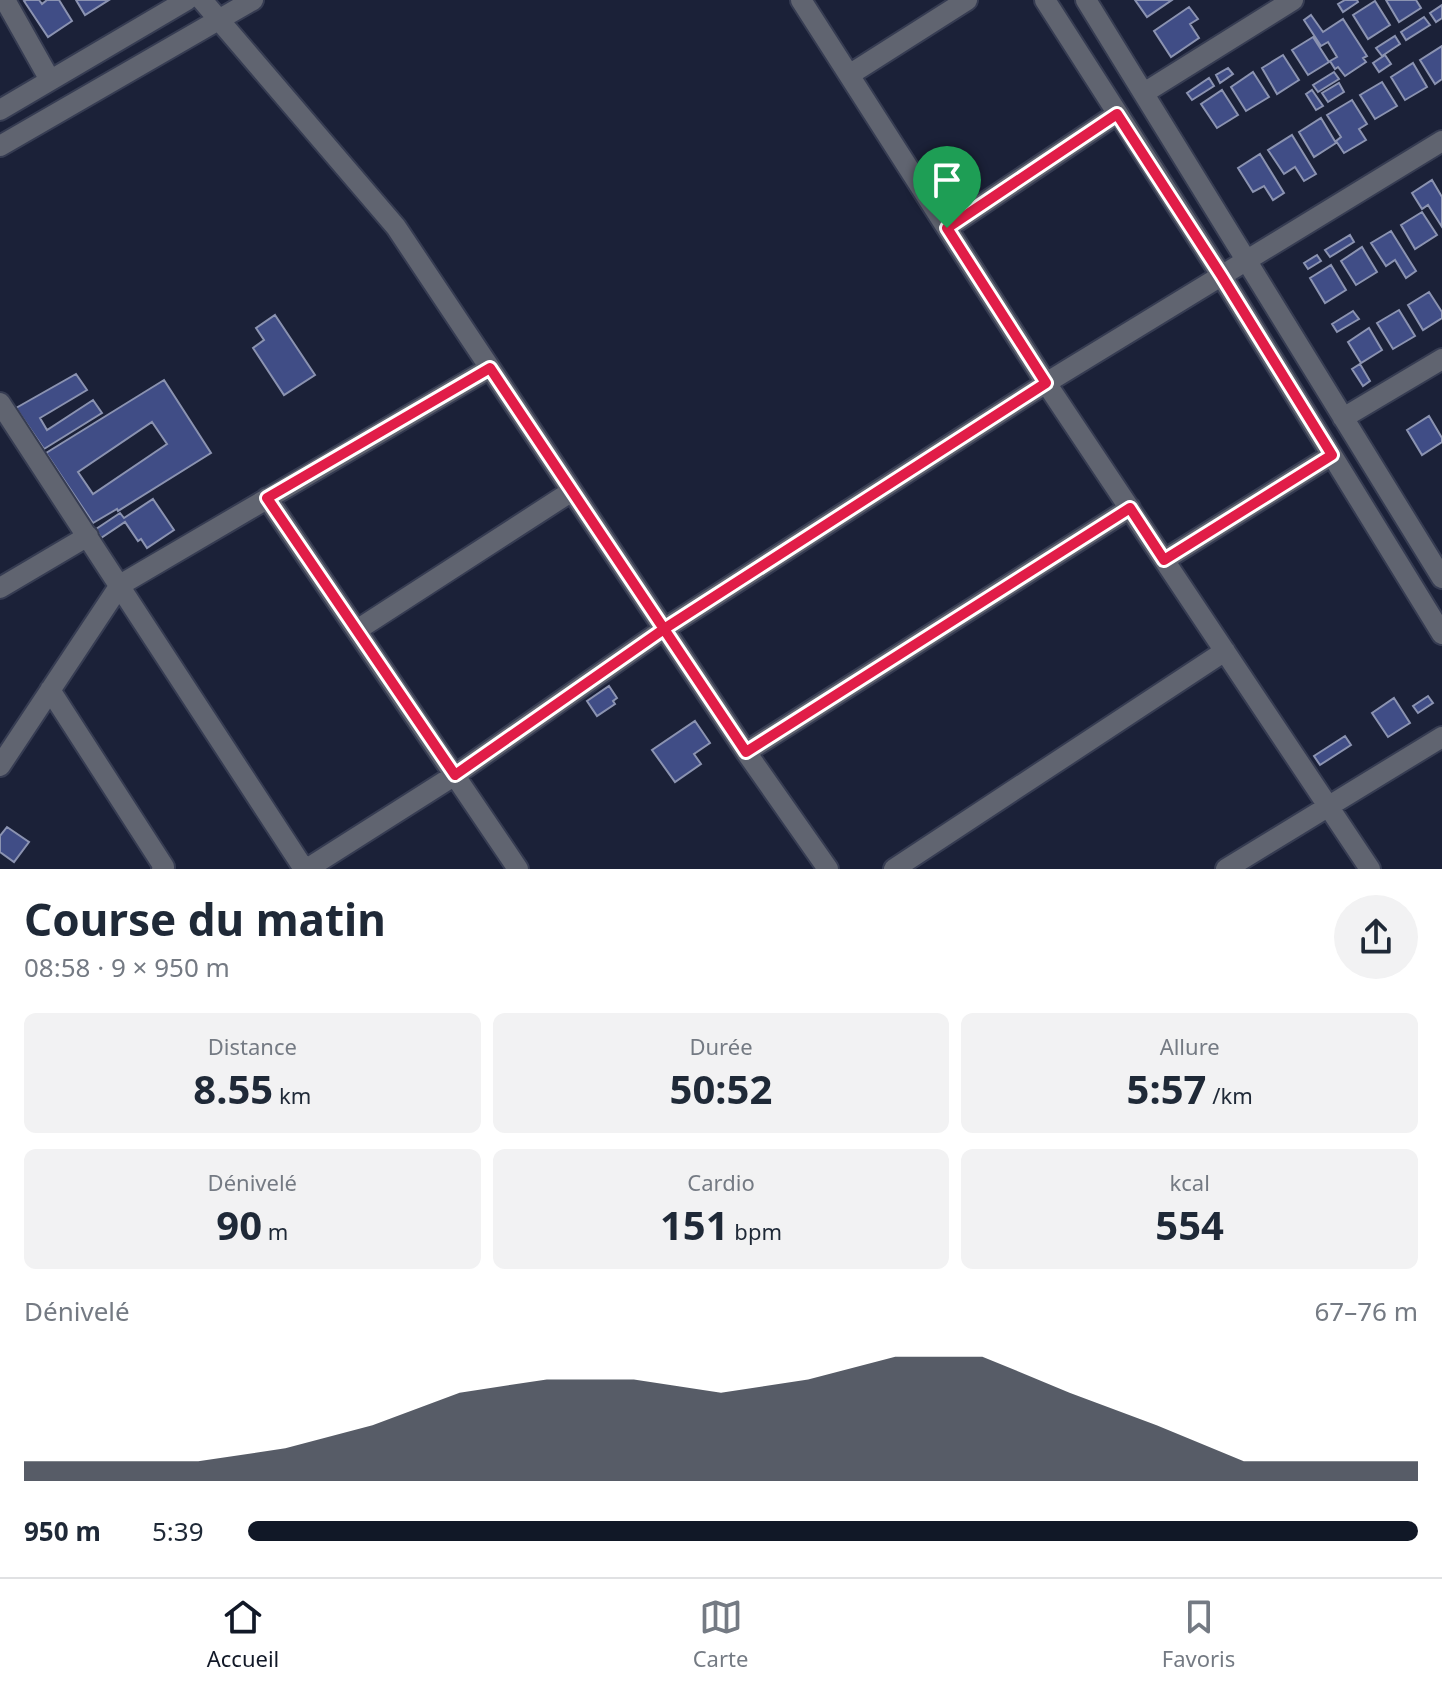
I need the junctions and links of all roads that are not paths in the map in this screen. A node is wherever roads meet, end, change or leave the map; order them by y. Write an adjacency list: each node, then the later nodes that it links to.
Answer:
1 (5, 0): 12 (street)
2 (187, 0): 12 (street)
3 (202, 0): 10 (street)
4 (253, 0): 10 (street)
5 (801, 0): 11 (street)
6 (967, 0): 11 (street)
7 (1045, 0): 15 (street)
8 (1086, 0): 13 (street)
9 (1293, 0): 13 (street)
10 (219, 21): 17 (street); 22 (street)
11 (849, 75): 18 (street)
12 (50, 80): 14 (street)
13 (1144, 93): 19 (street)
14 (0, 110)
15 (1117, 114): 18 (street); 20 (street)
16 (1442, 141): 19 (street)
17 (0, 146)
18 (947, 228): 23 (street)
19 (1246, 260): 20 (street); 25 (street)
20 (1221, 275): 23 (street); 26 (street)
21 (1442, 359): 25 (street)
22 (490, 368): 27 (street); 28 (street)
23 (1046, 383): 29 (street); 36 (street)
24 (0, 403): 30 (street)
25 (1343, 418): 32 (street)
26 (1332, 455): 31 (street); 35 (street)
27 (572, 491): 36 (street); 37 (street)
28 (267, 498): 33 (street); 37 (street)
29 (1130, 508): 31 (street); 42 (street)
30 (88, 536): 33 (street); 34 (street)
31 (1164, 560): 39 (street)
32 (1441, 574): 35 (street)
33 (120, 585): 40 (street); 46 (street)
34 (0, 588)
35 (1414, 588): 38 (street)
36 (664, 629): 42 (street); 44 (street)
37 (357, 630): 44 (street)
38 (1442, 634)
39 (1225, 651): 45 (street); 50 (street)
40 (50, 690): 43 (street); 47 (street)
41 (1442, 737): 45 (street)
42 (746, 752): 49 (street)
43 (0, 766)
44 (455, 775): 46 (street); 48 (street)
45 (1328, 806): 51 (street); 52 (street)
46 (311, 868)
47 (162, 869)
48 (518, 869)
49 (828, 869)
50 (894, 869)
51 (1226, 869)
52 (1370, 869)

